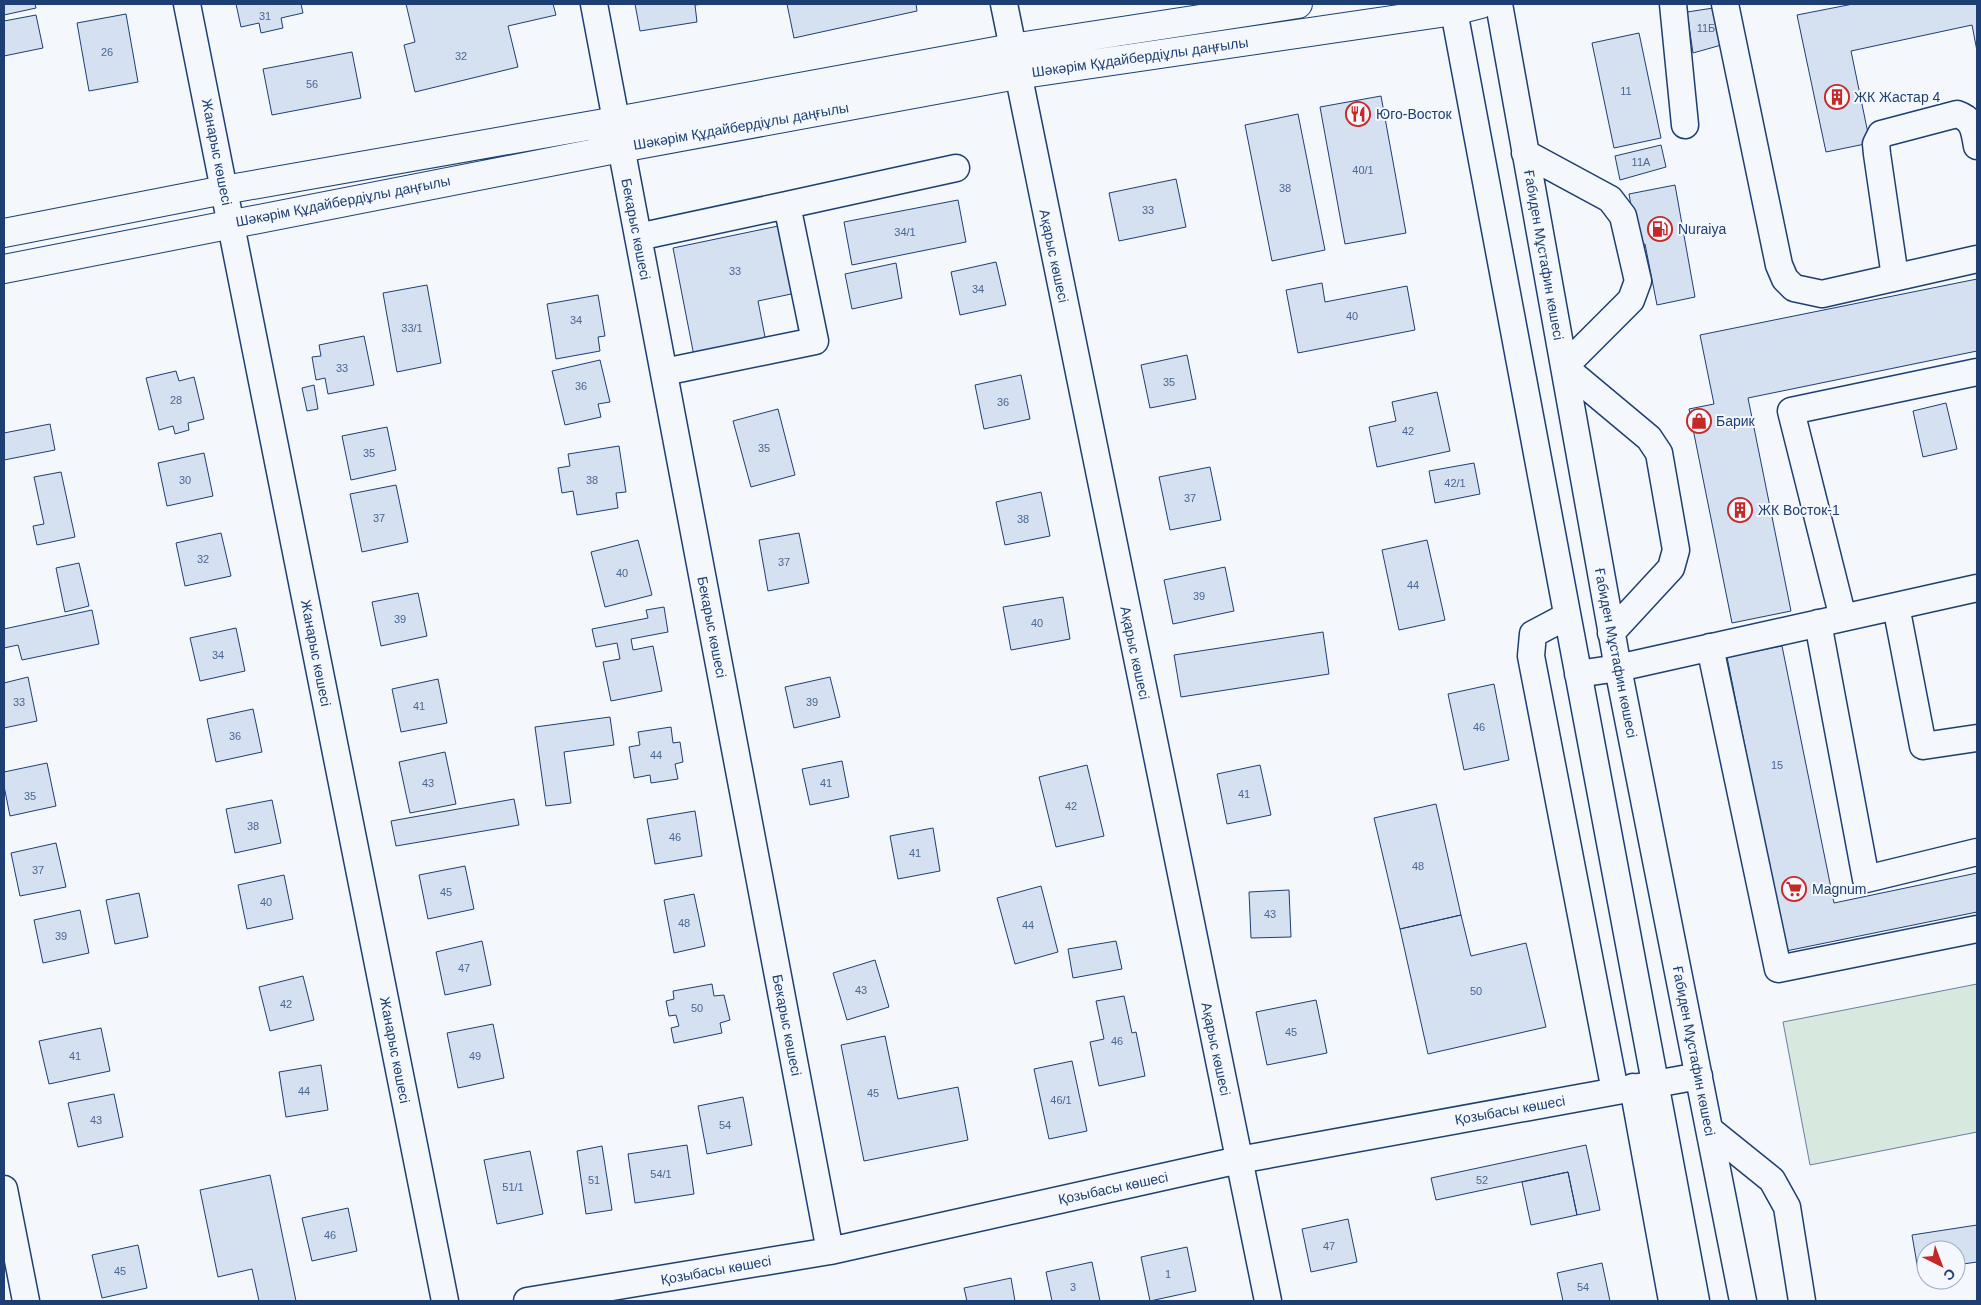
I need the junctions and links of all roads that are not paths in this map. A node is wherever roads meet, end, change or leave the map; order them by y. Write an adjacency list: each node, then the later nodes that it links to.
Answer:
1 (187, 4): 18 (street, Жанарыс көшесі)
2 (594, 4): 12 (street, Бекарыс көшесі)
3 (1004, 4): 10 (street, Ақарыс көшесі)
4 (1298, 4): 10 (main road, Шәкәрім Құдайбердіұлы даңғылы)
5 (1481, 4): 9 (main road, Шәкәрім Құдайбердіұлы даңғылы)
6 (1499, 4): 16 (street, Ғабиден Мұстафин көшесі)
7 (1672, 4): 13 (street)
8 (1725, 4): 25 (street)
9 (1453, 7): 11 (main road, Шәкәрім Құдайбердіұлы даңғылы); 31 (street)
10 (1012, 48): 11 (street, Ақарыс көшесі); 12 (main road, Шәкәрім Құдайбердіұлы даңғылы)
11 (1017, 75): 15 (main road, Шәкәрім Құдайбердіұлы даңғылы); 44 (street, Ақарыс көшесі)
12 (616, 121): 15 (street, Бекарыс көшесі); 18 (main road, Шәкәрім Құдайбердіұлы даңғылы)
13 (1685, 125)
14 (1977, 146): 25 (street)
15 (621, 148): 20 (main road, Шәкәрім Құдайбердіұлы даңғылы); 22 (street, Бекарыс көшесі)
16 (1525, 153): 26 (street, Ғабиден Мұстафин көшесі); 26 (street)
17 (956, 168): 19 (street)
18 (224, 190): 20 (street, Жанарыс көшесі); 21 (main road, Шәкәрім Құдайбердіұлы даңғылы)
19 (787, 205): 22 (street); 27 (street)
20 (231, 223): 24 (main road, Шәкәрім Құдайбердіұлы даңғылы); 48 (street, Жанарыс көшесі)
21 (4, 233)
22 (638, 237): 27 (street, Бекарыс көшесі)
23 (1977, 259): 25 (street)
24 (4, 269)
25 (1895, 278)
26 (1564, 367): 34 (street, Ғабиден Мұстафин көшесі); 34 (street)
27 (664, 372): 46 (street, Бекарыс көшесі)
28 (1977, 375): 32 (street)
29 (1977, 588): 30 (street)
30 (1896, 606): 32 (street); 38 (street)
31 (1567, 616): 37 (street); 42 (street)
32 (1844, 618): 33 (street)
33 (1818, 623): 35 (street); 39 (street)
34 (1611, 634): 36 (street, Ғабиден Мұстафин көшесі)
35 (1710, 647): 36 (street); 40 (street)
36 (1618, 668): 37 (street); 41 (street, Ғабиден Мұстафин көшесі)
37 (1578, 674): 42 (street)
38 (1977, 738)
39 (1977, 852)
40 (1977, 928)
41 (1699, 1076): 42 (street, Қозыбасы көшесі); 43 (street, Ғабиден Мұстафин көшесі)
42 (1634, 1087): 44 (street, Қозыбасы көшесі); 51 (street); 52 (street)
43 (1710, 1130): 53 (street, Ғабиден Мұстафин көшесі); 54 (street)
44 (1239, 1160): 46 (street, Қозыбасы көшесі); 50 (street, Ақарыс көшесі)
45 (4, 1190): 47 (street)
46 (830, 1250): 49 (street, Қозыбасы көшесі)
47 (26, 1301)
48 (445, 1301)
49 (527, 1301)
50 (1268, 1301)
51 (1672, 1301)
52 (1696, 1301)
53 (1743, 1301)
54 (1802, 1301)

